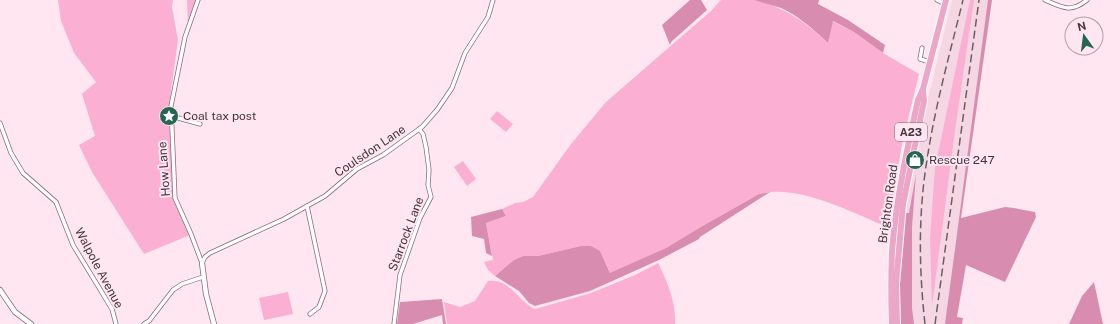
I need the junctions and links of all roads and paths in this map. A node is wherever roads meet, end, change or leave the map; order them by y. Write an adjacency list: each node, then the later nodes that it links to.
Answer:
1 (198, 0): 10 (street, How Lane)
2 (493, 0): 13 (street, Coulsdon Lane)
3 (937, 0): 6 (street)
4 (1045, 0): 5 (street)
5 (1087, 0)
6 (945, 2): 8 (highway, Brighton Road / A23)
7 (922, 48): 8 (street)
8 (930, 62): 9 (highway, Brighton Road / A23)
9 (923, 89): 24 (highway, Brighton Road / A23); 25 (highway, Brighton Road / A23)
10 (171, 116): 12 (street); 15 (street, How Lane)
11 (0, 123): 20 (street, Walpole Avenue)
12 (200, 124)
13 (419, 130): 14 (street, Coulsdon Lane); 23 (street, Starrock Lane)
14 (307, 206): 15 (street, Coulsdon Lane); 18 (street)
15 (202, 263): 16 (street)
16 (203, 277): 21 (street); 22 (street)
17 (0, 290): 19 (street)
18 (310, 314)
19 (31, 324)
20 (116, 324)
21 (144, 324)
22 (214, 324)
23 (394, 324)
24 (892, 324)
25 (897, 324)

